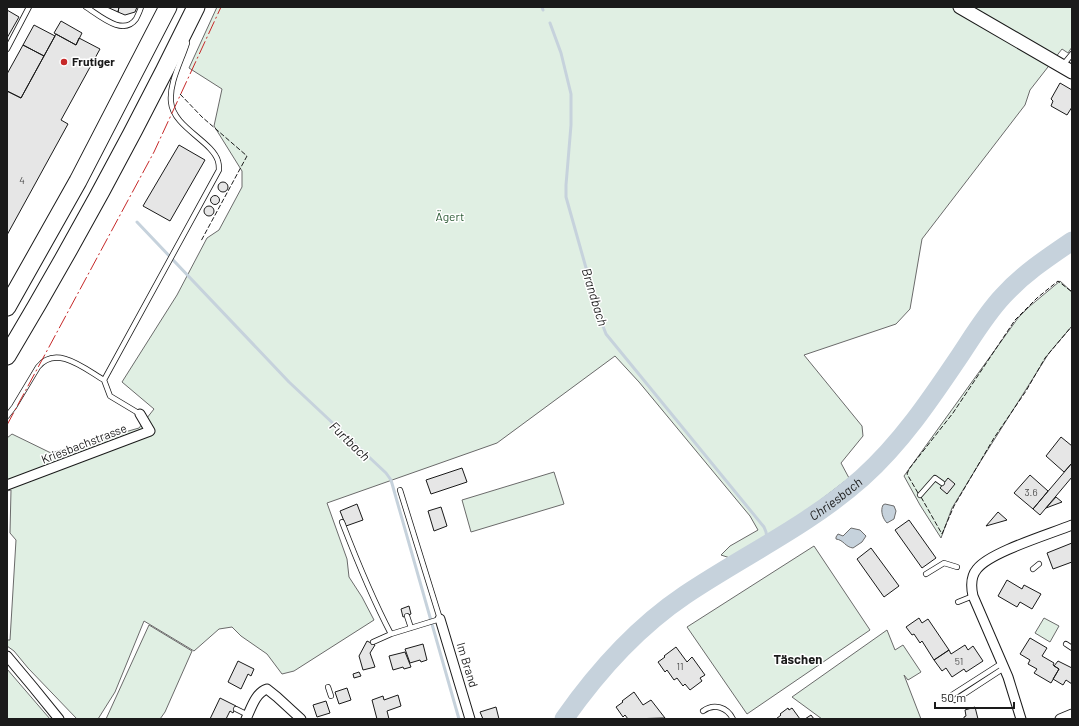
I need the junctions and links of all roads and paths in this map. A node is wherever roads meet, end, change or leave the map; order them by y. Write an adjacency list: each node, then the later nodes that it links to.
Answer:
1 (29, 7): 9 (lane)
2 (86, 7): 3 (lane)
3 (142, 7)
4 (168, 7): 12 (highway)
5 (197, 7): 7 (lane); 13 (highway)
6 (960, 7): 11 (street)
7 (192, 28)
8 (189, 35): 14 (lane)
9 (7, 49)
10 (1072, 54): 11 (lane)
11 (1067, 69)
12 (7, 307)
13 (7, 356)
14 (104, 380): 15 (lane); 16 (lane)
15 (140, 414): 18 (street, Kriesbachstrasse)
16 (7, 416)
17 (942, 483): 20 (lane)
18 (7, 485)
19 (400, 490): 30 (lane)
20 (920, 495)
21 (342, 522): 32 (lane)
22 (1072, 525): 27 (street)
23 (1039, 564): 25 (lane)
24 (956, 567): 26 (lane)
25 (1033, 568)
26 (926, 574)
27 (973, 596): 28 (lane); 37 (street)
28 (958, 602)
29 (408, 616): 31 (lane)
30 (438, 619): 31 (lane); 47 (street, Im Brand)
31 (411, 628): 32 (lane)
32 (391, 634): 33 (lane)
33 (373, 642)
34 (1066, 644): 35 (lane)
35 (1072, 648)
36 (7, 656): 45 (street)
37 (1003, 665): 39 (lane); 41 (lane); 49 (street)
38 (328, 687): 40 (lane)
39 (952, 695)
40 (331, 696)
41 (955, 700)
42 (236, 709): 44 (lane)
43 (703, 710): 48 (lane)
44 (247, 717): 46 (street)
45 (59, 719)
46 (301, 719)
47 (470, 719)
48 (733, 719)
49 (1021, 719)

